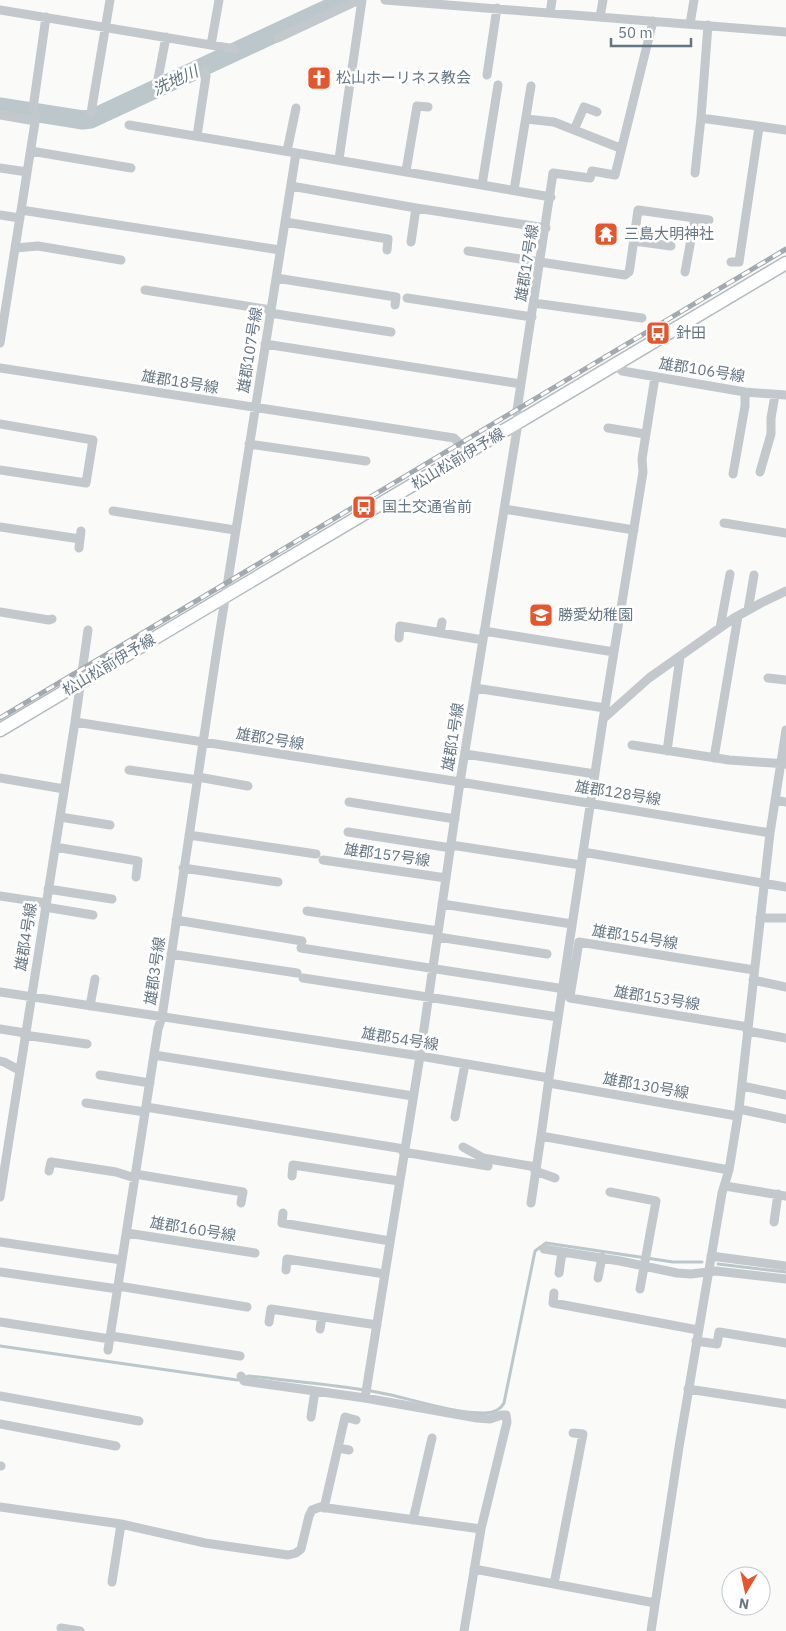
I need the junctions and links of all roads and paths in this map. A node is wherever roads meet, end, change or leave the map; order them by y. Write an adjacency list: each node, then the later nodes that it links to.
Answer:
1 (2, 0): 12 (street)
2 (110, 0): 20 (street)
3 (219, 0): 24 (street)
4 (361, 0): 23 (street); 47 (street)
5 (385, 0): 10 (street)
6 (516, 0): 13 (street)
7 (552, 0): 14 (street)
8 (603, 0): 16 (street)
9 (694, 0): 18 (street)
10 (428, 2): 11 (street)
11 (497, 8): 13 (street); 27 (street)
12 (0, 10): 15 (street)
13 (514, 10): 14 (street)
14 (550, 13): 16 (street)
15 (46, 17): 20 (street); 36 (street)
16 (600, 17): 17 (street)
17 (653, 21): 18 (street); 44 (street)
18 (690, 24): 19 (street)
19 (708, 26): 21 (street); 37 (street)
20 (105, 27): 22 (street); 34 (street)
21 (786, 32)
22 (166, 37): 24 (street); 28 (street)
23 (278, 38)
24 (211, 45): 25 (street)
25 (235, 49)
26 (205, 71): 43 (street)
27 (487, 75)
28 (157, 84)
29 (498, 85): 53 (street)
30 (532, 86): 38 (street)
31 (428, 107): 50 (street)
32 (296, 108): 46 (street, 雄郡107号線)
33 (597, 112): 41 (street)
34 (91, 113)
35 (0, 115): 36 (street)
36 (35, 115): 45 (street)
37 (701, 118): 40 (street); 52 (street)
38 (526, 119): 41 (street); 55 (street)
39 (129, 125): 43 (street)
40 (759, 126): 42 (street); 73 (street)
41 (574, 130): 44 (street)
42 (786, 130)
43 (197, 136): 46 (street)
44 (620, 148): 56 (street, 雄郡17号線)
45 (31, 151): 49 (street); 51 (street)
46 (291, 152): 47 (street); 54 (street, 雄郡107号線)
47 (339, 159): 50 (street)
48 (0, 168): 51 (street)
49 (131, 168)
50 (406, 171): 53 (street)
51 (27, 172): 58 (street)
52 (695, 173)
53 (482, 185): 55 (street)
54 (291, 186): 57 (street); 62 (street, 雄郡107号線)
55 (514, 190): 56 (street)
56 (551, 197): 63 (street, 雄郡17号線)
57 (416, 208): 63 (street); 65 (street)
58 (20, 214): 59 (street); 67 (street); 68 (street)
59 (0, 215)
60 (695, 218): 61 (street); 64 (street); 74 (street)
61 (710, 220)
62 (285, 222): 68 (street, 雄郡107号線); 69 (street)
63 (546, 228): 72 (street, 雄郡17号線)
64 (634, 241): 66 (street); 72 (street)
65 (411, 242)
66 (671, 246)
67 (15, 248): 71 (street); 84 (street)
68 (280, 250): 78 (street, 雄郡107号線)
69 (387, 250)
70 (468, 251): 72 (street)
71 (118, 262)
72 (540, 262): 82 (street, 雄郡17号線)
73 (731, 262)
74 (687, 263): 75 (street); 77 (street)
75 (697, 264)
76 (786, 264): 94 (main road, 松山松前伊予線)
77 (685, 272)
78 (276, 278): 83 (street); 85 (street, 雄郡107号線)
79 (145, 290): 85 (street)
80 (407, 298): 81 (street)
81 (437, 302): 86 (street); 87 (street)
82 (534, 303): 87 (street, 雄郡17号線); 88 (street)
83 (394, 305)
84 (3, 308): 92 (street)
85 (271, 312): 89 (street); 93 (street, 雄郡107号線)
86 (435, 313)
87 (532, 317): 97 (street, 雄郡17号線)
88 (642, 318)
89 (368, 328): 90 (street); 91 (street)
90 (392, 332)
91 (367, 339)
92 (0, 343)
93 (265, 344): 97 (street); 101 (street, 雄郡107号線)
94 (616, 365): 96 (street, 雄郡106号線); 102 (main road, 松山松前伊予線)
95 (0, 368): 101 (street, 雄郡18号線)
96 (655, 377): 98 (street, 雄郡106号線); 107 (street)
97 (521, 384): 102 (street, 雄郡17号線)
98 (745, 392): 99 (street, 雄郡106号線); 106 (street)
99 (775, 395): 100 (street, 雄郡106号線); 112 (street)
100 (786, 396)
101 (255, 408): 108 (street, 雄郡107号線); 109 (street, 雄郡18号線)
102 (518, 423): 109 (main road, 松山松前伊予線); 114 (street, 雄郡1号線)
103 (0, 424): 111 (street)
104 (608, 428): 107 (street)
105 (730, 430): 106 (street)
106 (740, 432): 113 (street)
107 (646, 434): 119 (street)
108 (249, 444): 110 (street); 118 (street, 雄郡107号線)
109 (468, 452): 125 (main road, 松山松前伊予線)
110 (366, 461)
111 (0, 470)
112 (760, 472)
113 (733, 474)
114 (504, 509): 119 (street); 134 (street, 雄郡1号線)
115 (116, 514): 118 (street)
116 (724, 524): 120 (street)
117 (0, 527): 121 (street)
118 (235, 530): 125 (street, 雄郡107号線)
119 (634, 530): 136 (street)
120 (786, 533)
121 (80, 540)
122 (730, 574): 131 (street)
123 (754, 575): 126 (street)
124 (786, 591): 126 (street)
125 (226, 595): 140 (main road, 松山松前伊予線); 147 (street, 雄郡3号線)
126 (748, 610): 128 (street)
127 (0, 612): 129 (street)
128 (738, 616): 131 (street); 151 (street)
129 (52, 619)
130 (442, 622): 133 (street)
131 (720, 628): 137 (street)
132 (88, 630): 140 (street, 雄郡4号線)
133 (440, 633): 134 (street); 135 (street)
134 (484, 636): 136 (street); 141 (street, 雄郡1号線)
135 (399, 638)
136 (614, 652): 142 (street)
137 (680, 656): 143 (street); 149 (street)
138 (768, 678): 139 (street)
139 (786, 680)
140 (81, 682): 144 (street, 雄郡4号線); 145 (main road, 松山松前伊予線)
141 (475, 688): 142 (street); 150 (street, 雄郡1号線)
142 (605, 708): 143 (street)
143 (603, 720): 154 (street)
144 (75, 722): 147 (street, 雄郡2号線); 159 (street, 雄郡4号線)
145 (0, 730)
146 (786, 730): 152 (street)
147 (204, 743): 156 (street, 雄郡3号線); 157 (street, 雄郡2号線)
148 (632, 745): 149 (street)
149 (668, 751): 151 (street)
150 (465, 754): 154 (street); 157 (street, 雄郡1号線)
151 (714, 758): 152 (street)
152 (783, 763): 160 (street)
153 (129, 770): 156 (street)
154 (595, 774): 163 (street)
155 (0, 778): 159 (street)
156 (198, 778): 158 (street); 169 (street, 雄郡3号線)
157 (460, 782): 163 (street, 雄郡128号線); 165 (street, 雄郡1号線)
158 (248, 786)
159 (64, 789): 164 (street, 雄郡4号線)
160 (775, 800): 162 (street); 168 (street)
161 (349, 802): 165 (street)
162 (786, 802)
163 (591, 803): 168 (street, 雄郡128号線); 172 (street)
164 (60, 817): 166 (street); 171 (street, 雄郡4号線)
165 (455, 819): 170 (street, 雄郡1号線)
166 (110, 825)
167 (348, 832): 170 (street)
168 (770, 833): 178 (street)
169 (189, 834): 174 (street, 雄郡3号線); 176 (street, 雄郡157号線)
170 (451, 846): 173 (street); 176 (street, 雄郡1号線)
171 (55, 847): 175 (street); 180 (street, 雄郡4号線)
172 (583, 852): 173 (street); 178 (street)
173 (581, 865): 190 (street)
174 (183, 868): 177 (street); 189 (street, 雄郡3号線)
175 (136, 877)
176 (446, 878): 183 (street, 雄郡1号線)
177 (278, 882)
178 (764, 882): 179 (street); 187 (street)
179 (786, 887)
180 (48, 889): 182 (street); 184 (street, 雄郡4号線)
181 (0, 896): 184 (street)
182 (112, 899)
183 (442, 904): 190 (street); 191 (street, 雄郡1号線)
184 (45, 905): 186 (street); 202 (street, 雄郡4号線)
185 (307, 911): 191 (street)
186 (93, 915)
187 (760, 918): 188 (street); 195 (street)
188 (786, 918)
189 (176, 920): 192 (street, 雄郡3号線); 194 (street)
190 (572, 924): 199 (street)
191 (438, 934): 193 (street); 194 (street, 雄郡1号線)
192 (171, 954): 201 (street); 204 (street, 雄郡3号線)
193 (547, 954)
194 (433, 968): 199 (street); 201 (street, 雄郡1号線)
195 (754, 970): 197 (street); 199 (street, 雄郡154号線)
196 (94, 979): 203 (street)
197 (753, 980): 198 (street); 207 (street)
198 (786, 987)
199 (567, 989): 205 (street); 207 (street, 雄郡153号線)
200 (0, 992): 202 (street, 雄郡54号線)
201 (429, 996): 205 (street); 212 (street, 雄郡1号線)
202 (30, 997): 203 (street, 雄郡54号線); 208 (street, 雄郡4号線)
203 (90, 1006): 204 (street, 雄郡54号線)
204 (162, 1017): 211 (street, 雄郡3号線); 212 (street, 雄郡54号線)
205 (558, 1017): 218 (street)
206 (0, 1029): 208 (street)
207 (748, 1029): 209 (street); 220 (street)
208 (25, 1034): 210 (street); 215 (street, 雄郡4号線)
209 (786, 1038)
210 (87, 1044)
211 (154, 1055): 217 (street); 219 (street, 雄郡3号線)
212 (420, 1056): 214 (street, 雄郡54号線); 223 (street, 雄郡1号線)
213 (0, 1061): 215 (street)
214 (465, 1064): 218 (street, 雄郡54号線); 227 (street)
215 (19, 1070): 247 (street, 雄郡4号線)
216 (100, 1075): 219 (street)
217 (302, 1078): 221 (street); 223 (street)
218 (549, 1080): 226 (street, 雄郡130号線); 229 (street)
219 (150, 1083): 225 (street, 雄郡3号線)
220 (742, 1086): 222 (street); 226 (street)
221 (300, 1088)
222 (786, 1095)
223 (413, 1096): 231 (street, 雄郡1号線)
224 (86, 1103): 225 (street)
225 (146, 1109): 231 (street); 238 (street, 雄郡3号線)
226 (738, 1112): 228 (street, 雄郡130号線); 235 (street)
227 (455, 1117)
228 (786, 1119)
229 (541, 1136): 234 (street); 235 (street)
230 (463, 1147): 234 (street)
231 (404, 1151): 232 (street); 241 (street, 雄郡1号線)
232 (478, 1164): 233 (street); 237 (street)
233 (488, 1166)
234 (536, 1169): 240 (street); 249 (street)
235 (729, 1170): 243 (street)
236 (49, 1171): 238 (street)
237 (477, 1174)
238 (135, 1176): 242 (street); 254 (street, 雄郡3号線)
239 (292, 1176): 241 (street)
240 (555, 1178)
241 (399, 1182): 255 (street, 雄郡1号線)
242 (197, 1184): 245 (street); 248 (street)
243 (724, 1186): 246 (street); 259 (street)
244 (610, 1192): 262 (street)
245 (195, 1194)
246 (782, 1195): 252 (street)
247 (0, 1198)
248 (241, 1202)
249 (531, 1203)
250 (283, 1213): 253 (street)
251 (333, 1222): 253 (street)
252 (774, 1222)
253 (332, 1231): 255 (street)
254 (126, 1233): 261 (street, 雄郡3号線); 263 (street, 雄郡160号線)
255 (390, 1241): 269 (street, 雄郡1号線)
256 (0, 1242): 261 (street)
257 (544, 1249): 258 (street)
258 (562, 1252): 260 (street); 268 (street)
259 (711, 1256): 264 (street); 266 (street)
260 (602, 1258): 262 (street); 270 (street)
261 (122, 1260): 272 (street, 雄郡3号線)
262 (645, 1261): 266 (street); 273 (street)
263 (247, 1263)
264 (786, 1266)
265 (286, 1270): 269 (street)
266 (708, 1270): 271 (street); 283 (street)
267 (0, 1272): 272 (street)
268 (559, 1273)
269 (384, 1274): 281 (street, 雄郡1号線)
270 (598, 1278)
271 (786, 1279)
272 (118, 1288): 276 (street); 284 (street, 雄郡3号線)
273 (640, 1289)
274 (554, 1293): 277 (street)
275 (612, 1303): 277 (street)
276 (247, 1307)
277 (611, 1314): 283 (street)
278 (322, 1317): 280 (street); 281 (street); 282 (street)
279 (0, 1322): 284 (street)
280 (269, 1322)
281 (376, 1325): 292 (street, 雄郡1号線)
282 (320, 1329)
283 (698, 1330): 285 (street)
284 (110, 1338): 287 (street, 雄郡3号線); 288 (street)
285 (696, 1341): 286 (street); 290 (street)
286 (786, 1342)
287 (108, 1350)
288 (240, 1356)
289 (242, 1379): 291 (street)
290 (688, 1389): 294 (street); 312 (street)
291 (315, 1391): 292 (street); 295 (street)
292 (366, 1394): 308 (street)
293 (0, 1396): 297 (street)
294 (786, 1404)
295 (310, 1417)
296 (356, 1420): 302 (street)
297 (139, 1421)
298 (0, 1424): 301 (street)
299 (573, 1433): 311 (street)
300 (432, 1438): 306 (street)
301 (111, 1448)
302 (338, 1448): 303 (street); 305 (street)
303 (349, 1450)
304 (0, 1507): 307 (street)
305 (324, 1508): 306 (street); 307 (street)
306 (413, 1520): 308 (street)
307 (121, 1524): 310 (street)
308 (481, 1529): 309 (street)
309 (474, 1569): 311 (street); 315 (street)
310 (112, 1582)
311 (554, 1584): 312 (street)
312 (656, 1603): 316 (street)
313 (61, 1628): 314 (street)
314 (78, 1631)
315 (464, 1631)
316 (650, 1631)

